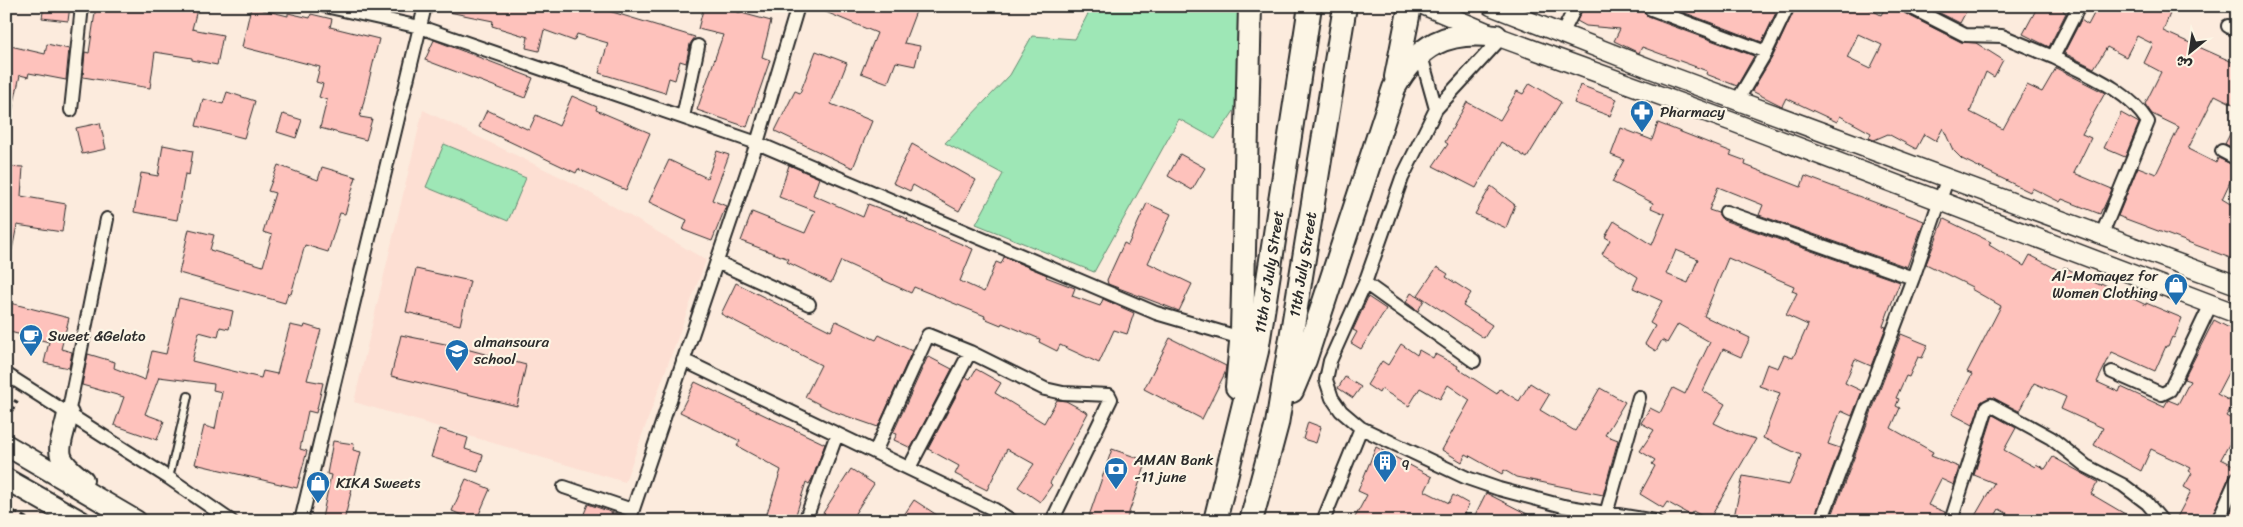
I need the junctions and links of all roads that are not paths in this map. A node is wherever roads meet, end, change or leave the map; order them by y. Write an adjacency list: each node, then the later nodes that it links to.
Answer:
1 (82, 6): 26 (street)
2 (325, 6): 16 (street)
3 (425, 6): 16 (street)
4 (798, 6): 28 (street)
5 (1250, 6): 43 (highway)
6 (1345, 6): 52 (highway, 11th July Street)
7 (1410, 6): 23 (highway)
8 (1425, 6): 18 (main road)
9 (1491, 6): 17 (main road)
10 (1576, 6): 17 (street)
11 (1788, 6): 21 (street)
12 (1908, 6): 22 (street)
13 (2079, 6): 22 (street)
14 (1651, 9): 21 (street)
15 (1309, 13): 57 (highway, 11th of July Street)
16 (420, 27): 27 (street); 70 (street)
17 (1562, 34): 24 (main road)
18 (1499, 37): 20 (highway); 25 (street); 32 (main road)
19 (698, 46): 27 (street)
20 (1420, 52): 23 (highway); 25 (street)
21 (1766, 52): 24 (street)
22 (2053, 57): 35 (street)
23 (1394, 88): 52 (highway)
24 (1737, 100): 31 (main road)
25 (1436, 109): 38 (street)
26 (71, 110)
27 (683, 117): 28 (street)
28 (756, 143): 36 (street); 43 (street)
29 (2222, 151): 30 (street)
30 (2237, 159)
31 (1948, 177): 32 (street); 35 (main road)
32 (1940, 202): 37 (street); 41 (main road)
33 (1726, 212): 37 (street)
34 (107, 219): 51 (street)
35 (2102, 234): 39 (main road)
36 (717, 262): 40 (street); 45 (street)
37 (1913, 278): 76 (street)
38 (1365, 282): 46 (street); 53 (street)
39 (2237, 285)
40 (809, 304)
41 (2211, 304): 42 (main road); 47 (street)
42 (2237, 314)
43 (1241, 338): 57 (highway)
44 (970, 352): 56 (street); 58 (street); 73 (street)
45 (683, 360): 54 (street); 64 (street)
46 (1474, 362)
47 (2112, 372)
48 (6, 374): 51 (street)
49 (188, 396): 60 (lane)
50 (1638, 397): 63 (street)
51 (68, 414): 60 (street); 68 (main road)
52 (1277, 424): 65 (highway, 11th July Street)
53 (1361, 428): 63 (street); 75 (street)
54 (838, 434): 56 (street); 71 (street)
55 (6, 445): 68 (main road)
56 (875, 452): 58 (street)
57 (1232, 455): 74 (highway, 11th of July Street)
58 (909, 468): 72 (street)
59 (6, 478): 67 (main road)
60 (170, 478): 69 (street)
61 (2237, 478): 79 (street)
62 (564, 487): 64 (street)
63 (1606, 514): 66 (street)
64 (630, 515)
65 (1253, 520)
66 (1652, 520)
67 (80, 521)
68 (138, 521)
69 (231, 521)
70 (301, 521)
71 (805, 521)
72 (1012, 521)
73 (1052, 521)
74 (1215, 521)
75 (1322, 521)
76 (1821, 521)
77 (1951, 521): 78 (street)
78 (2162, 521)
79 (2218, 521)

